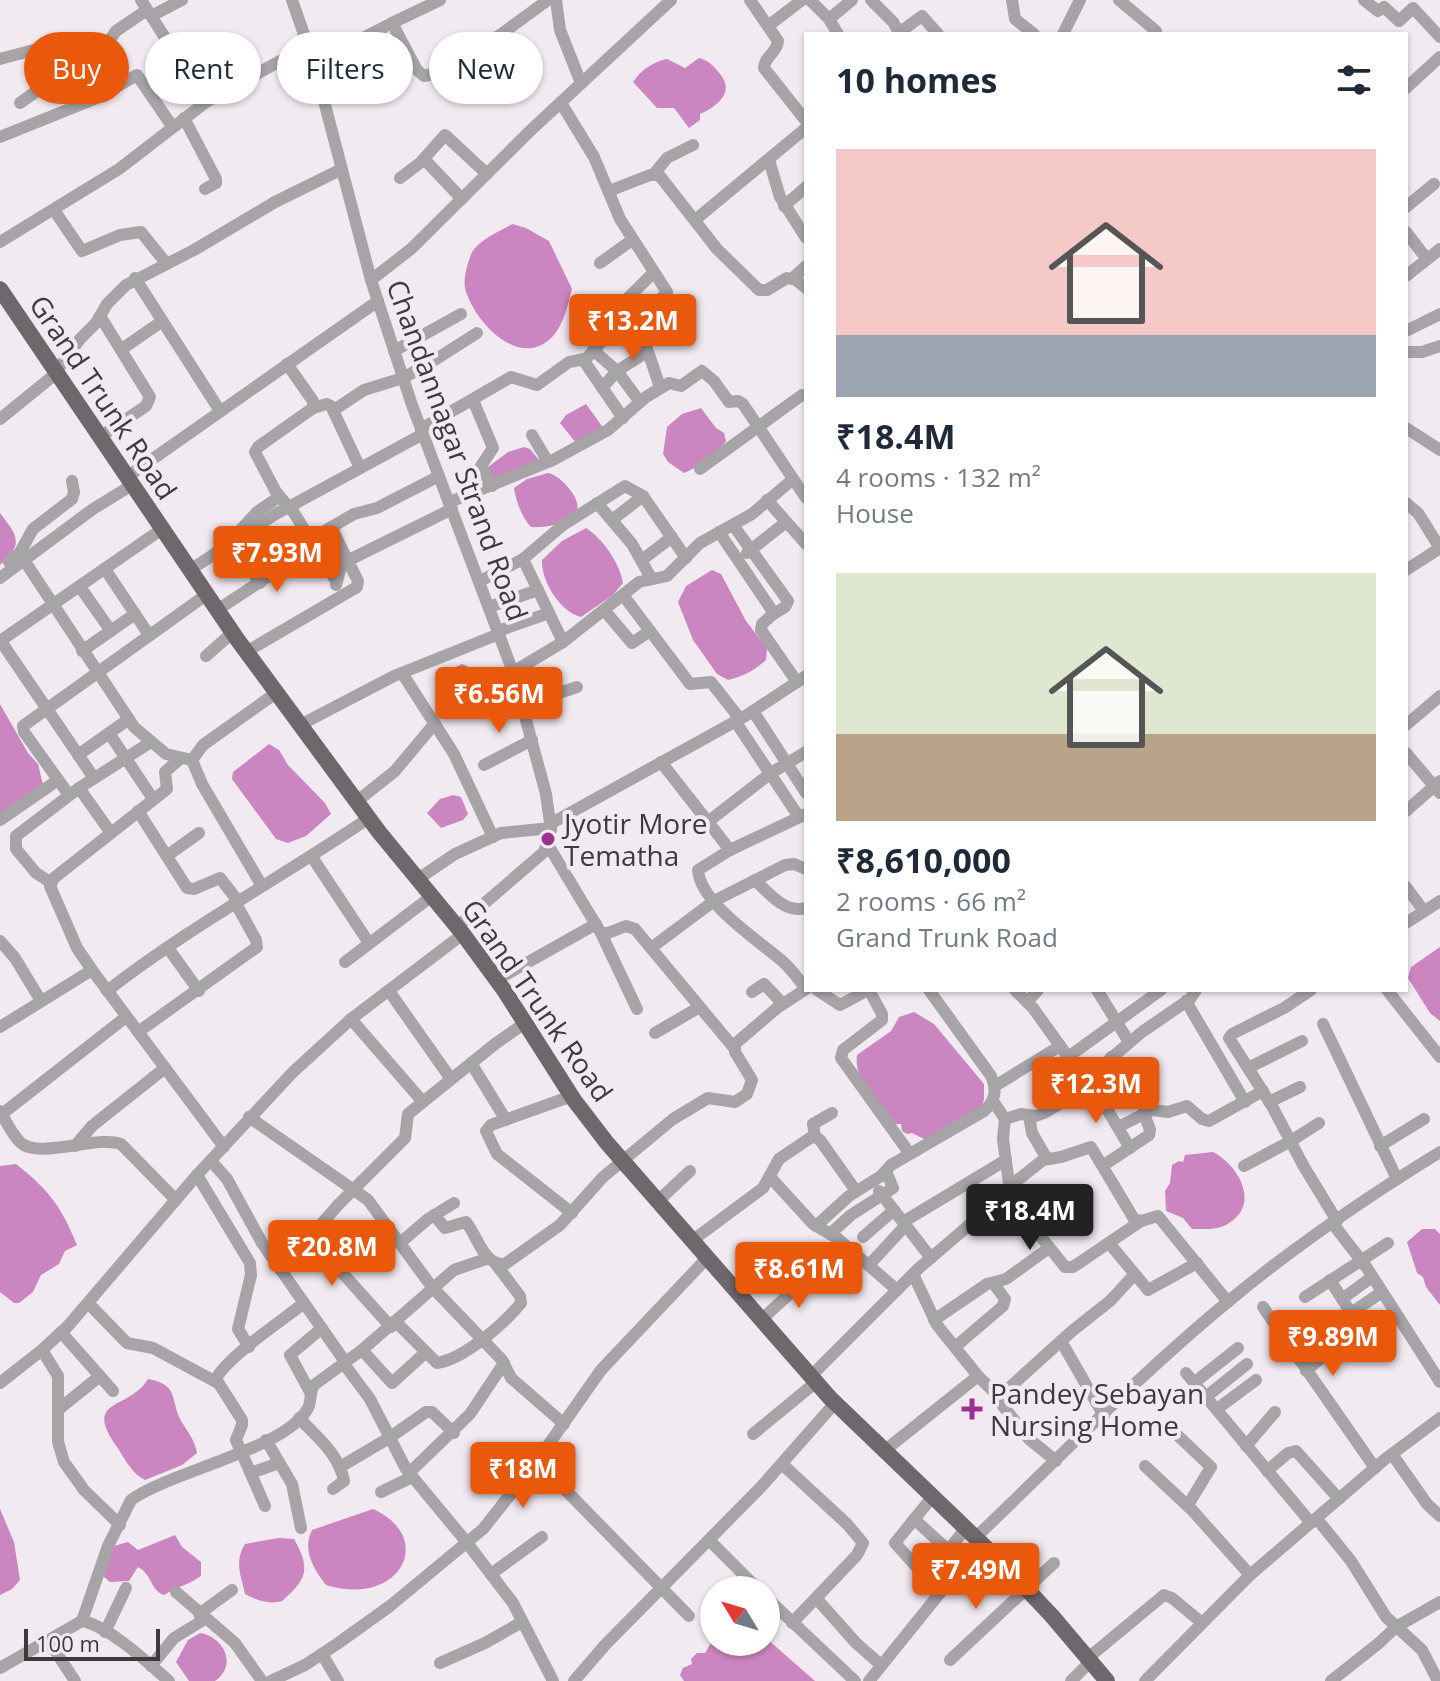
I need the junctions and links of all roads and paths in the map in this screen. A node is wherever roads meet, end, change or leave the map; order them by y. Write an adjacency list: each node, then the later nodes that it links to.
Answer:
1 (141, 0): 18 (street)
2 (182, 0): 18 (street)
3 (292, 0): 25 (street, Chandannagar Strand Road)
4 (440, 0): 20 (street)
5 (548, 0): 20 (street)
6 (556, 0): 37 (street)
7 (671, 0): 37 (street)
8 (750, 0): 21 (street)
9 (802, 0): 21 (street)
10 (810, 0): 19 (street)
11 (852, 0): 17 (street)
12 (871, 0): 28 (street)
13 (1012, 0): 31 (street)
14 (1080, 0): 32 (street)
15 (1119, 0): 22 (street)
16 (1364, 0): 33 (street)
17 (837, 4): 19 (street)
18 (153, 15): 23 (street); 24 (street)
19 (829, 19): 27 (street)
20 (392, 23): 26 (street)
21 (768, 26): 45 (street)
22 (1156, 31)
23 (115, 32)
24 (163, 32)
25 (304, 32)
26 (374, 32)
27 (837, 32)
28 (899, 32)
29 (901, 32): 30 (street)
30 (936, 32)
31 (1031, 32)
32 (1064, 32)
33 (1440, 37)
34 (24, 53): 36 (street)
35 (1440, 57): 38 (street)
36 (0, 59)
37 (581, 83): 41 (street)
38 (1408, 86)
39 (24, 100): 40 (street)
40 (20, 103)
41 (561, 103): 52 (street); 58 (street)
42 (203, 104): 44 (street)
43 (324, 104): 51 (street, Chandannagar Strand Road)
44 (184, 118): 46 (street); 56 (street)
45 (803, 123): 50 (street)
46 (172, 126): 47 (street); 62 (street)
47 (0, 137)
48 (693, 145): 53 (street)
49 (424, 159): 52 (street); 54 (street); 59 (street)
50 (769, 160): 61 (street); 63 (street)
51 (340, 170): 70 (street); 77 (street, Chandannagar Strand Road)
52 (487, 174): 59 (street)
53 (654, 174): 58 (street); 63 (street)
54 (400, 178)
55 (1434, 184): 60 (street)
56 (205, 189)
57 (804, 189): 61 (street)
58 (609, 191): 66 (street)
59 (462, 199): 77 (street)
60 (1408, 205)
61 (784, 206): 64 (street)
62 (54, 210): 67 (street); 70 (street)
63 (695, 220): 76 (street)
64 (804, 235)
65 (1408, 235): 69 (street)
66 (632, 240): 71 (street); 73 (street)
67 (0, 242)
68 (1440, 249): 69 (street)
69 (1426, 258): 74 (street)
70 (166, 263): 75 (street)
71 (600, 263)
72 (804, 268): 76 (street)
73 (653, 273): 90 (street); 92 (street)
74 (1408, 274)
75 (135, 278): 83 (street); 84 (street)
76 (792, 279): 78 (street)
77 (371, 280): 80 (street, Chandannagar Strand Road)
78 (804, 287)
79 (0, 289): 95 (main road, Grand Trunk Road)
80 (378, 301): 89 (street, Chandannagar Strand Road); 93 (street)
81 (461, 314): 89 (street)
82 (1440, 314): 85 (street)
83 (100, 316): 88 (street); 95 (street)
84 (161, 322): 88 (street); 104 (street)
85 (1408, 330)
86 (477, 333): 96 (street)
87 (1440, 346): 91 (street)
88 (122, 349): 111 (street)
89 (394, 351): 96 (street, Chandannagar Strand Road)
90 (647, 352): 94 (street); 97 (street)
91 (1408, 352)
92 (589, 354): 94 (street); 98 (street); 100 (street)
93 (287, 364): 102 (street); 104 (street)
94 (617, 371): 98 (street); 101 (street)
95 (57, 372): 106 (street); 111 (main road, Grand Trunk Road)
96 (403, 378): 103 (street); 109 (street, Chandannagar Strand Road)
97 (660, 387): 101 (street); 107 (street)
98 (602, 388): 105 (street)
99 (802, 395): 107 (street)
100 (473, 400): 109 (street); 120 (street)
101 (640, 402): 105 (street)
102 (313, 408): 103 (street); 122 (street)
103 (334, 410): 114 (street)
104 (220, 411): 119 (street)
105 (623, 418): 113 (street)
106 (0, 419)
107 (758, 426): 115 (street); 117 (street)
108 (1408, 429): 112 (street)
109 (422, 432): 114 (street); 116 (street, Chandannagar Strand Road)
110 (532, 435): 113 (street)
111 (100, 437): 119 (main road, Grand Trunk Road)
112 (1440, 450)
113 (548, 462): 120 (street)
114 (360, 468): 127 (street)
115 (700, 469)
116 (439, 476): 126 (street, Chandannagar Strand Road); 131 (street)
117 (797, 479): 123 (street)
118 (72, 481): 146 (street)
119 (130, 481): 132 (main road, Grand Trunk Road); 142 (street)
120 (492, 486): 126 (street)
121 (643, 496): 124 (street); 128 (street); 134 (street)
122 (279, 497): 127 (street); 137 (street)
123 (767, 500): 129 (street); 130 (street)
124 (597, 503): 128 (street); 141 (street)
125 (1408, 505): 138 (street)
126 (451, 506): 145 (street); 153 (street, Chandannagar Strand Road)
127 (290, 507): 136 (street); 137 (street)
128 (612, 520): 143 (street)
129 (786, 522): 135 (street); 139 (street)
130 (733, 525): 133 (street); 139 (street)
131 (331, 527): 136 (street); 145 (street)
132 (162, 529): 147 (street); 149 (main road, Grand Trunk Road)
133 (719, 532): 140 (street); 144 (street)
134 (672, 537): 140 (street); 143 (street)
135 (804, 542)
136 (313, 543): 152 (street); 154 (street)
137 (229, 545): 149 (street); 154 (street)
138 (1440, 548): 148 (street)
139 (751, 550): 144 (street); 166 (street)
140 (686, 558): 151 (street)
141 (523, 559): 153 (street); 156 (street)
142 (24, 560): 150 (street); 160 (street)
143 (642, 560): 151 (street)
144 (738, 560): 166 (street)
145 (348, 561): 152 (street); 159 (street)
146 (0, 569)
147 (105, 569): 155 (street); 165 (street)
148 (1408, 569)
149 (190, 570): 157 (main road, Grand Trunk Road)
150 (0, 578)
151 (651, 578): 158 (street)
152 (336, 581): 159 (street)
153 (480, 581): 161 (street, Chandannagar Strand Road)
154 (260, 583): 162 (street)
155 (80, 587): 160 (street); 167 (street)
156 (538, 590): 161 (street); 164 (street)
157 (206, 595): 162 (main road, Grand Trunk Road); 171 (street)
158 (623, 595): 163 (street); 168 (street)
159 (335, 601): 175 (street)
160 (53, 606): 172 (street); 174 (street)
161 (489, 607): 170 (street, Chandannagar Strand Road)
162 (217, 610): 169 (main road, Grand Trunk Road)
163 (604, 610): 168 (street); 173 (street)
164 (549, 613): 170 (street); 173 (street)
165 (135, 614): 167 (street); 171 (street)
166 (772, 615): 180 (street)
167 (111, 631): 174 (street)
168 (650, 631): 188 (street)
169 (232, 633): 175 (main road, Grand Trunk Road); 176 (street)
170 (498, 633): 178 (street, Chandannagar Strand Road); 179 (street)
171 (149, 635): 177 (street)
172 (0, 641): 185 (street)
173 (563, 642): 178 (street)
174 (82, 651): 177 (street)
175 (246, 652): 182 (main road, Grand Trunk Road)
176 (206, 656)
177 (97, 672): 185 (street); 187 (street)
178 (513, 672): 184 (street, Chandannagar Strand Road)
179 (402, 673): 189 (street); 191 (street)
180 (801, 679): 186 (street)
181 (577, 687): 184 (street)
182 (276, 693): 191 (main road, Grand Trunk Road); 199 (street)
183 (1440, 696): 190 (street)
184 (523, 705): 193 (street, Chandannagar Strand Road)
185 (47, 709): 196 (street); 205 (street)
186 (753, 711): 188 (street); 201 (street)
187 (129, 719): 192 (street); 194 (street)
188 (737, 720): 200 (street); 203 (street)
189 (435, 723): 210 (street); 220 (street)
190 (1408, 723)
191 (300, 725): 210 (main road, Grand Trunk Road)
192 (109, 733): 196 (street); 198 (street)
193 (532, 740): 202 (street); 217 (street, Chandannagar Strand Road)
194 (151, 742): 198 (street); 199 (street)
195 (804, 753): 201 (street)
196 (78, 755): 204 (street)
197 (1408, 755): 206 (street)
198 (125, 759): 204 (street); 209 (street)
199 (187, 759): 209 (street); 229 (street)
200 (661, 762): 216 (street); 217 (street)
201 (787, 763): 203 (street); 207 (street)
202 (484, 765)
203 (771, 773): 213 (street); 216 (street)
204 (94, 778): 208 (street)
205 (58, 780): 208 (street); 215 (street)
206 (1438, 787): 211 (street)
207 (804, 790)
208 (74, 792): 218 (street); 228 (street)
209 (153, 799): 212 (street)
210 (356, 802): 214 (main road, Grand Trunk Road)
211 (1408, 810)
212 (138, 811): 218 (street); 223 (street)
213 (803, 815): 222 (street)
214 (369, 818): 224 (street); 226 (main road, Grand Trunk Road)
215 (0, 820)
216 (709, 821): 222 (street)
217 (551, 826): 220 (street); 221 (street, Chandannagar Strand Road)
218 (111, 833): 228 (street)
219 (199, 833): 223 (street)
220 (493, 837): 226 (street)
221 (548, 845): 238 (street); 239 (street)
222 (730, 850): 233 (street)
223 (168, 855): 232 (street)
224 (312, 857): 229 (street); 241 (street)
225 (804, 868): 227 (street)
226 (418, 879): 231 (main road, Grand Trunk Road)
227 (755, 880): 233 (street); 235 (street)
228 (50, 882): 245 (street)
229 (262, 886): 232 (street)
230 (1408, 890): 236 (street)
231 (432, 896): 239 (main road, Grand Trunk Road); 241 (street)
232 (236, 901): 242 (street); 250 (street)
233 (714, 901): 243 (street); 247 (street)
234 (1440, 901): 236 (street)
235 (804, 908)
236 (1424, 911): 237 (street)
237 (1408, 922)
238 (598, 928): 243 (street); 246 (street); 270 (street)
239 (460, 930): 246 (main road, Grand Trunk Road); 251 (street)
240 (1, 943): 265 (street)
241 (369, 943): 244 (street)
242 (168, 948): 249 (street); 250 (street)
243 (651, 948): 269 (street)
244 (345, 962)
245 (92, 970): 249 (street); 265 (street)
246 (496, 980): 274 (main road, Grand Trunk Road)
247 (804, 987)
248 (804, 990): 267 (street)
249 (107, 991): 271 (street)
250 (199, 991): 277 (street)
251 (389, 991): 272 (street); 289 (street)
252 (752, 992): 267 (street)
253 (820, 992): 254 (street)
254 (864, 992)
255 (869, 992): 315 (street)
256 (930, 992): 291 (street)
257 (1017, 992): 266 (street)
258 (1036, 992): 266 (street)
259 (1098, 992): 273 (street)
260 (1160, 992): 273 (street)
261 (1166, 992): 268 (street)
262 (1194, 992): 268 (street)
263 (1308, 992): 288 (street)
264 (1389, 992): 281 (street)
265 (41, 1001): 276 (street)
266 (1027, 1002): 283 (street)
267 (783, 1004): 282 (street)
268 (1181, 1004): 280 (street); 297 (street)
269 (698, 1008): 278 (street); 282 (street)
270 (637, 1009)
271 (126, 1017): 277 (street); 298 (street)
272 (351, 1019): 296 (street); 302 (street)
273 (1116, 1021): 280 (street); 283 (street)
274 (525, 1023): 286 (street); 293 (main road, Grand Trunk Road)
275 (1323, 1024): 311 (street)
276 (0, 1027)
277 (138, 1032): 287 (street)
278 (655, 1033)
279 (1302, 1041): 288 (street)
280 (1129, 1042): 284 (street)
281 (1435, 1043): 285 (street)
282 (734, 1048): 319 (street)
283 (1064, 1051): 290 (street); 291 (street)
284 (1111, 1057): 290 (street); 300 (street)
285 (1440, 1057)
286 (471, 1063): 289 (street); 305 (street)
287 (165, 1068): 310 (street); 312 (street)
288 (1248, 1068): 294 (street)
289 (451, 1079): 296 (street)
290 (1091, 1085): 301 (street); 307 (street)
291 (995, 1086): 295 (street)
292 (1300, 1087): 294 (street)
293 (572, 1096): 305 (street); 319 (main road, Grand Trunk Road)
294 (1266, 1096): 297 (street); 309 (street)
295 (993, 1101): 303 (street); 315 (street)
296 (423, 1102): 329 (street)
297 (1245, 1102): 300 (street)
298 (1, 1112): 310 (street)
299 (832, 1113): 308 (street)
300 (1146, 1113): 307 (street); 313 (street)
301 (1029, 1116): 303 (street); 316 (street)
302 (249, 1117): 312 (street); 329 (street)
303 (1005, 1119): 317 (street)
304 (1424, 1119): 311 (street)
305 (506, 1120): 336 (street)
306 (1319, 1123): 309 (street)
307 (1118, 1127): 313 (street)
308 (815, 1136): 325 (street); 330 (street)
309 (1291, 1141): 321 (street); 340 (street)
310 (75, 1146): 332 (street)
311 (1380, 1146): 326 (street)
312 (224, 1147): 318 (street)
313 (1130, 1148): 320 (street)
314 (1440, 1152): 326 (street)
315 (910, 1154): 323 (street)
316 (1047, 1159): 320 (street); 328 (street)
317 (1006, 1160): 328 (street); 339 (street)
318 (211, 1161): 324 (street); 356 (street)
319 (622, 1161): 333 (main road, Grand Trunk Road); 336 (street)
320 (1104, 1165): 338 (street)
321 (1244, 1166)
322 (690, 1171): 333 (street)
323 (886, 1171): 327 (street); 331 (street)
324 (197, 1175): 332 (street); 380 (street)
325 (771, 1178): 341 (street); 345 (street)
326 (1397, 1179): 340 (street)
327 (872, 1182): 330 (street); 331 (street)
328 (1009, 1188): 349 (street); 351 (street)
329 (354, 1189): 342 (street); 346 (street)
330 (856, 1191): 341 (street)
331 (883, 1195): 335 (street); 343 (street)
332 (176, 1200): 370 (street)
333 (658, 1201): 345 (main road, Grand Trunk Road)
334 (454, 1203): 337 (street)
335 (894, 1210): 339 (street); 344 (street)
336 (572, 1213): 353 (street)
337 (434, 1215): 346 (street); 353 (street)
338 (1141, 1221): 347 (street); 354 (street)
339 (904, 1223): 351 (street); 355 (street)
340 (1335, 1223): 352 (street); 368 (street)
341 (816, 1226): 343 (street)
342 (316, 1230): 356 (street); 375 (street)
343 (830, 1234): 355 (street)
344 (863, 1237)
345 (693, 1240): 350 (main road, Grand Trunk Road)
346 (400, 1243): 363 (street)
347 (1109, 1243): 349 (street); 359 (street)
348 (1388, 1243): 352 (street)
349 (1049, 1248): 362 (street)
350 (708, 1257): 373 (main road, Grand Trunk Road); 408 (street)
351 (931, 1258): 358 (street)
352 (1361, 1259): 360 (street); 361 (street)
353 (492, 1261): 363 (street); 378 (street)
354 (1197, 1263): 359 (street); 368 (street)
355 (869, 1265): 364 (street)
356 (281, 1270): 369 (street)
357 (812, 1273): 373 (street)
358 (913, 1274): 364 (street); 374 (street)
359 (1134, 1275): 379 (street)
360 (1372, 1277): 365 (street); 367 (street)
361 (1330, 1280): 366 (street); 367 (street)
362 (993, 1283): 374 (street); 381 (street)
363 (432, 1287): 375 (street); 378 (street)
364 (897, 1290): 392 (street)
365 (1382, 1292): 372 (street); 394 (street)
366 (1305, 1297)
367 (1342, 1299): 372 (street)
368 (1228, 1302): 405 (street)
369 (304, 1303): 376 (street); 380 (street)
370 (89, 1304): 377 (street); 396 (street)
371 (1263, 1307): 389 (street)
372 (1351, 1313): 389 (street)
373 (761, 1320): 392 (main road, Grand Trunk Road)
374 (934, 1320): 381 (street)
375 (393, 1324): 384 (street); 385 (street)
376 (322, 1328): 386 (street); 398 (street)
377 (61, 1332): 383 (street); 390 (street)
378 (481, 1340): 385 (street); 387 (street)
379 (1061, 1341): 400 (street); 405 (street)
380 (249, 1347): 396 (street)
381 (955, 1347): 391 (street)
382 (1238, 1348): 399 (street)
383 (42, 1350): 395 (street); 402 (street)
384 (362, 1350): 385 (street); 386 (street)
385 (425, 1353)
386 (345, 1363): 398 (street); 412 (street)
387 (504, 1363): 408 (street); 410 (street)
388 (1247, 1364): 399 (street)
389 (1306, 1371): 424 (street)
390 (100, 1376): 397 (street); 402 (street)
391 (978, 1376): 400 (street); 415 (street)
392 (813, 1380): 401 (main road, Grand Trunk Road); 411 (street)
393 (1256, 1380): 403 (street)
394 (1440, 1382)
395 (0, 1383)
396 (218, 1383): 416 (street)
397 (113, 1391)
398 (310, 1392): 406 (street)
399 (1207, 1396): 403 (street)
400 (996, 1397): 419 (street)
401 (835, 1403): 415 (main road, Grand Trunk Road); 421 (street)
402 (59, 1409): 437 (street)
403 (1217, 1409): 414 (street)
404 (1275, 1412): 414 (street)
405 (1104, 1416): 419 (street)
406 (299, 1418): 413 (street); 423 (street)
407 (1440, 1418): 417 (street)
408 (564, 1424): 418 (street)
409 (1173, 1431): 432 (street)
410 (454, 1433): 412 (street); 427 (street)
411 (753, 1434)
412 (389, 1438): 423 (street); 427 (street)
413 (266, 1440): 416 (street); 420 (street)
414 (1246, 1446): 425 (street)
415 (884, 1451): 430 (main road, Grand Trunk Road)
416 (242, 1453): 426 (street); 437 (street)
417 (1392, 1454): 424 (street); 434 (street)
418 (537, 1461): 442 (street); 452 (street)
419 (1056, 1461): 441 (street)
420 (279, 1463): 426 (street); 438 (street)
421 (782, 1464): 440 (street); 455 (street)
422 (1145, 1466): 432 (street)
423 (340, 1467): 428 (street)
424 (1375, 1468): 431 (street)
425 (1267, 1471): 431 (street); 436 (street)
426 (251, 1473): 433 (street)
427 (410, 1475): 429 (street); 442 (street)
428 (333, 1489)
429 (381, 1492)
430 (933, 1496): 435 (street); 441 (main road, Grand Trunk Road)
431 (1339, 1499): 436 (street)
432 (1188, 1505): 447 (street)
433 (265, 1506)
434 (1440, 1516)
435 (914, 1519): 443 (street); 445 (street)
436 (1314, 1521): 447 (street); 464 (street)
437 (120, 1525): 460 (street)
438 (301, 1528)
439 (542, 1537): 446 (street)
440 (709, 1540): 448 (street); 452 (street)
441 (981, 1542): 443 (street); 449 (street); 451 (main road, Grand Trunk Road)
442 (467, 1543): 446 (street); 467 (street)
443 (948, 1550): 445 (street)
444 (1054, 1563): 451 (street)
445 (933, 1569): 449 (street)
446 (491, 1574): 461 (street)
447 (1250, 1575): 462 (street)
448 (745, 1576)
449 (950, 1581): 471 (street)
450 (126, 1588): 465 (street)
451 (1026, 1588): 468 (street); 469 (main road, Grand Trunk Road)
452 (662, 1589): 459 (street); 482 (street)
453 (232, 1590): 458 (street)
454 (176, 1592): 458 (street)
455 (816, 1598): 463 (street); 471 (street)
456 (1440, 1602): 464 (street)
457 (780, 1611): 463 (street)
458 (202, 1616): 472 (street); 478 (street)
459 (689, 1616)
460 (82, 1621): 465 (street); 466 (street)
461 (522, 1622): 470 (street); 481 (street)
462 (1201, 1622): 469 (street); 487 (street)
463 (792, 1623): 483 (street)
464 (1396, 1627): 474 (street); 475 (street)
465 (105, 1632): 472 (street)
466 (48, 1640): 473 (street); 476 (street)
467 (322, 1654): 479 (street); 480 (street)
468 (950, 1660)
469 (1089, 1660): 485 (street); 486 (main road, Grand Trunk Road)
470 (440, 1663)
471 (881, 1665): 484 (street)
472 (151, 1666): 477 (street)
473 (0, 1668)
474 (1437, 1672)
475 (1346, 1676): 488 (street)
476 (75, 1681)
477 (169, 1681)
478 (262, 1681)
479 (271, 1681)
480 (338, 1681)
481 (553, 1681)
482 (574, 1681)
483 (855, 1681)
484 (869, 1681)
485 (1071, 1681)
486 (1107, 1681)
487 (1145, 1681)
488 (1331, 1681)

